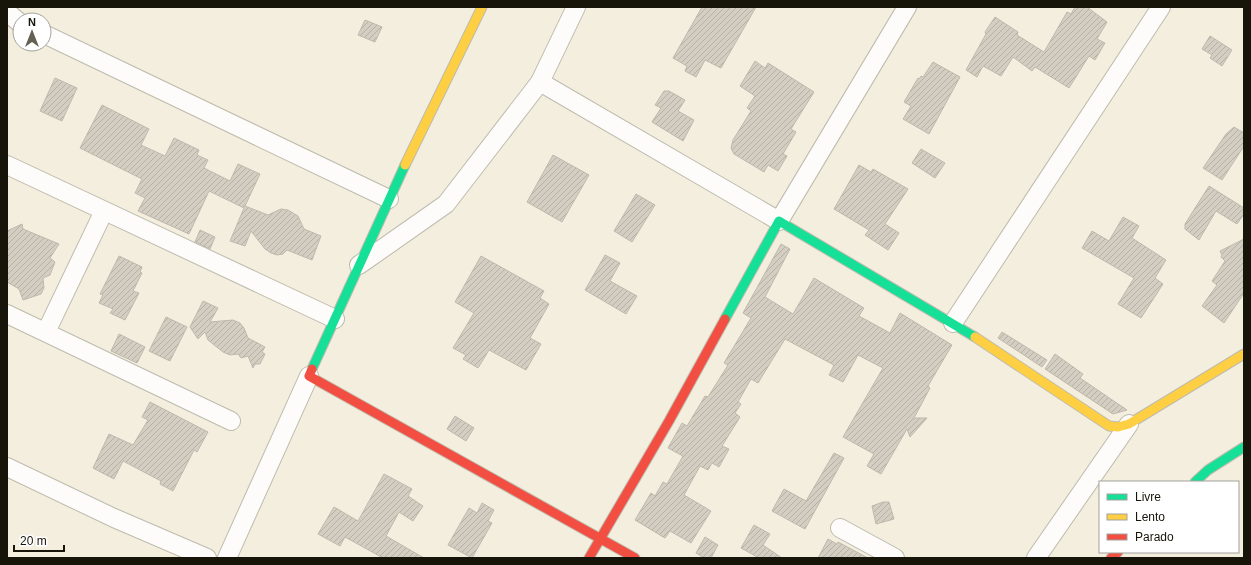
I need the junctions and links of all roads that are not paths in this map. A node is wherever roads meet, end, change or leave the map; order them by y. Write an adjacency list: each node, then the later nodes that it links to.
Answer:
1 (482, 7): 8 (street)
2 (576, 7): 6 (street)
3 (907, 7): 10 (street)
4 (1161, 7): 14 (street)
5 (52, 38): 8 (street)
6 (540, 82): 10 (street); 11 (street)
7 (7, 165): 9 (street)
8 (389, 200): 11 (street)
9 (104, 211): 13 (street); 15 (street)
10 (779, 221): 14 (street); 24 (street)
11 (359, 265): 13 (street)
12 (7, 314): 15 (street)
13 (335, 319): 17 (street)
14 (953, 323): 19 (street)
15 (46, 332): 18 (street)
16 (1244, 354): 19 (street)
17 (309, 376): 24 (street); 26 (street)
18 (231, 421)
19 (1129, 424): 30 (street)
20 (1244, 447): 22 (street)
21 (7, 467): 25 (street)
22 (1196, 481)
23 (840, 528): 29 (street)
24 (600, 538): 27 (street); 28 (street)
25 (207, 558)
26 (227, 558)
27 (589, 558)
28 (635, 558)
29 (895, 558)
30 (1036, 558)

